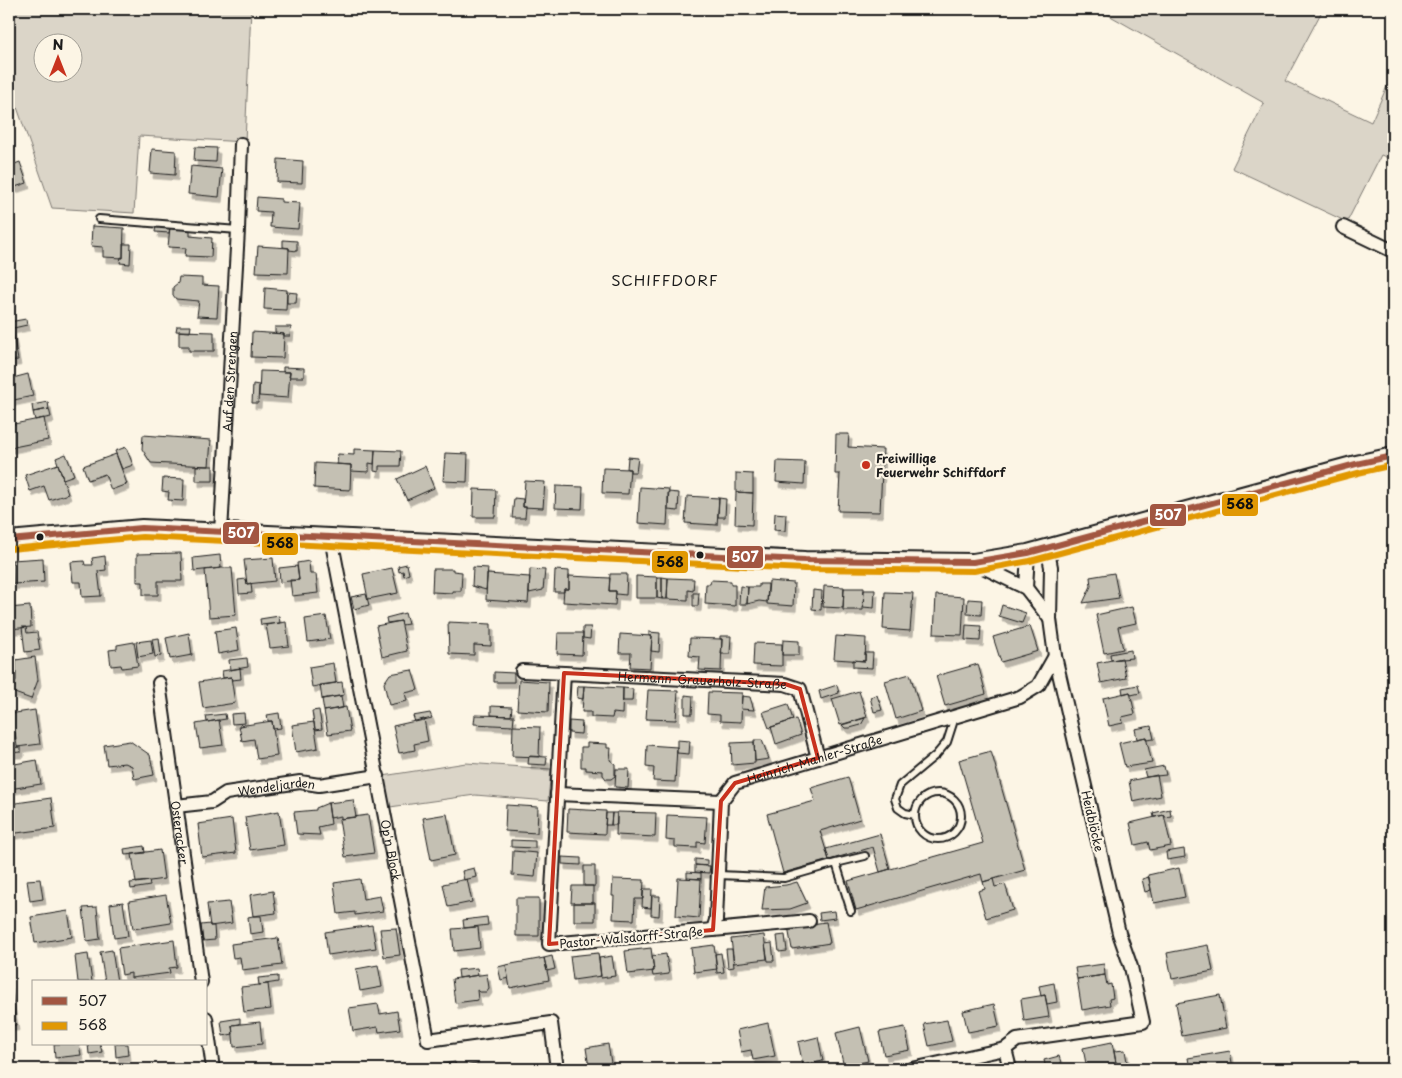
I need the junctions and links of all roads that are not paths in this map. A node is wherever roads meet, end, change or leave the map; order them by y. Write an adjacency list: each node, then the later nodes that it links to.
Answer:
1 (241, 144): 4 (street, Auf den Strengen)
2 (99, 219): 4 (lane)
3 (1343, 227): 5 (street)
4 (238, 230): 7 (street, Auf den Strengen)
5 (1393, 252)
6 (1393, 456): 10 (street)
7 (221, 532): 8 (street); 9 (street)
8 (331, 538): 12 (street); 21 (street, Op'n Block)
9 (9, 540)
10 (1047, 547): 11 (street); 14 (street, Heidblöcke)
11 (1028, 553): 12 (street); 13 (street)
12 (973, 562): 13 (street)
13 (1026, 588): 14 (street)
14 (1050, 619): 15 (street, Heidblöcke)
15 (1055, 656): 19 (street, Heinrich-Mahler-Straße); 34 (street, Heidblöcke)
16 (522, 671): 17 (street, Hermann-Grauerholz-Straße)
17 (564, 673): 20 (street, Hermann-Grauerholz-Straße); 22 (street)
18 (159, 683): 24 (street, Osteracker)
19 (956, 716): 20 (street, Heinrich-Mahler-Straße); 25 (lane)
20 (818, 758): 23 (street, Heinrich-Mahler-Straße)
21 (378, 776): 24 (street, Wendeljarden); 36 (street, Op'n Block)
22 (557, 794): 23 (street); 31 (street, Pastor-Walsdorff-Straße)
23 (721, 801): 28 (street, Pastor-Walsdorff-Straße)
24 (176, 806): 32 (street, Osteracker)
25 (915, 815): 25 (lane)
26 (865, 856): 27 (lane)
27 (836, 863): 28 (lane); 29 (lane)
28 (719, 874): 31 (street, Pastor-Walsdorff-Straße)
29 (851, 912)
30 (809, 921): 31 (street, Pastor-Walsdorff-Straße)
31 (713, 930)
32 (201, 980)
33 (208, 1031): 35 (street)
34 (1005, 1049): 37 (street); 38 (street)
35 (214, 1069)
36 (557, 1069)
37 (912, 1069)
38 (1010, 1069)

